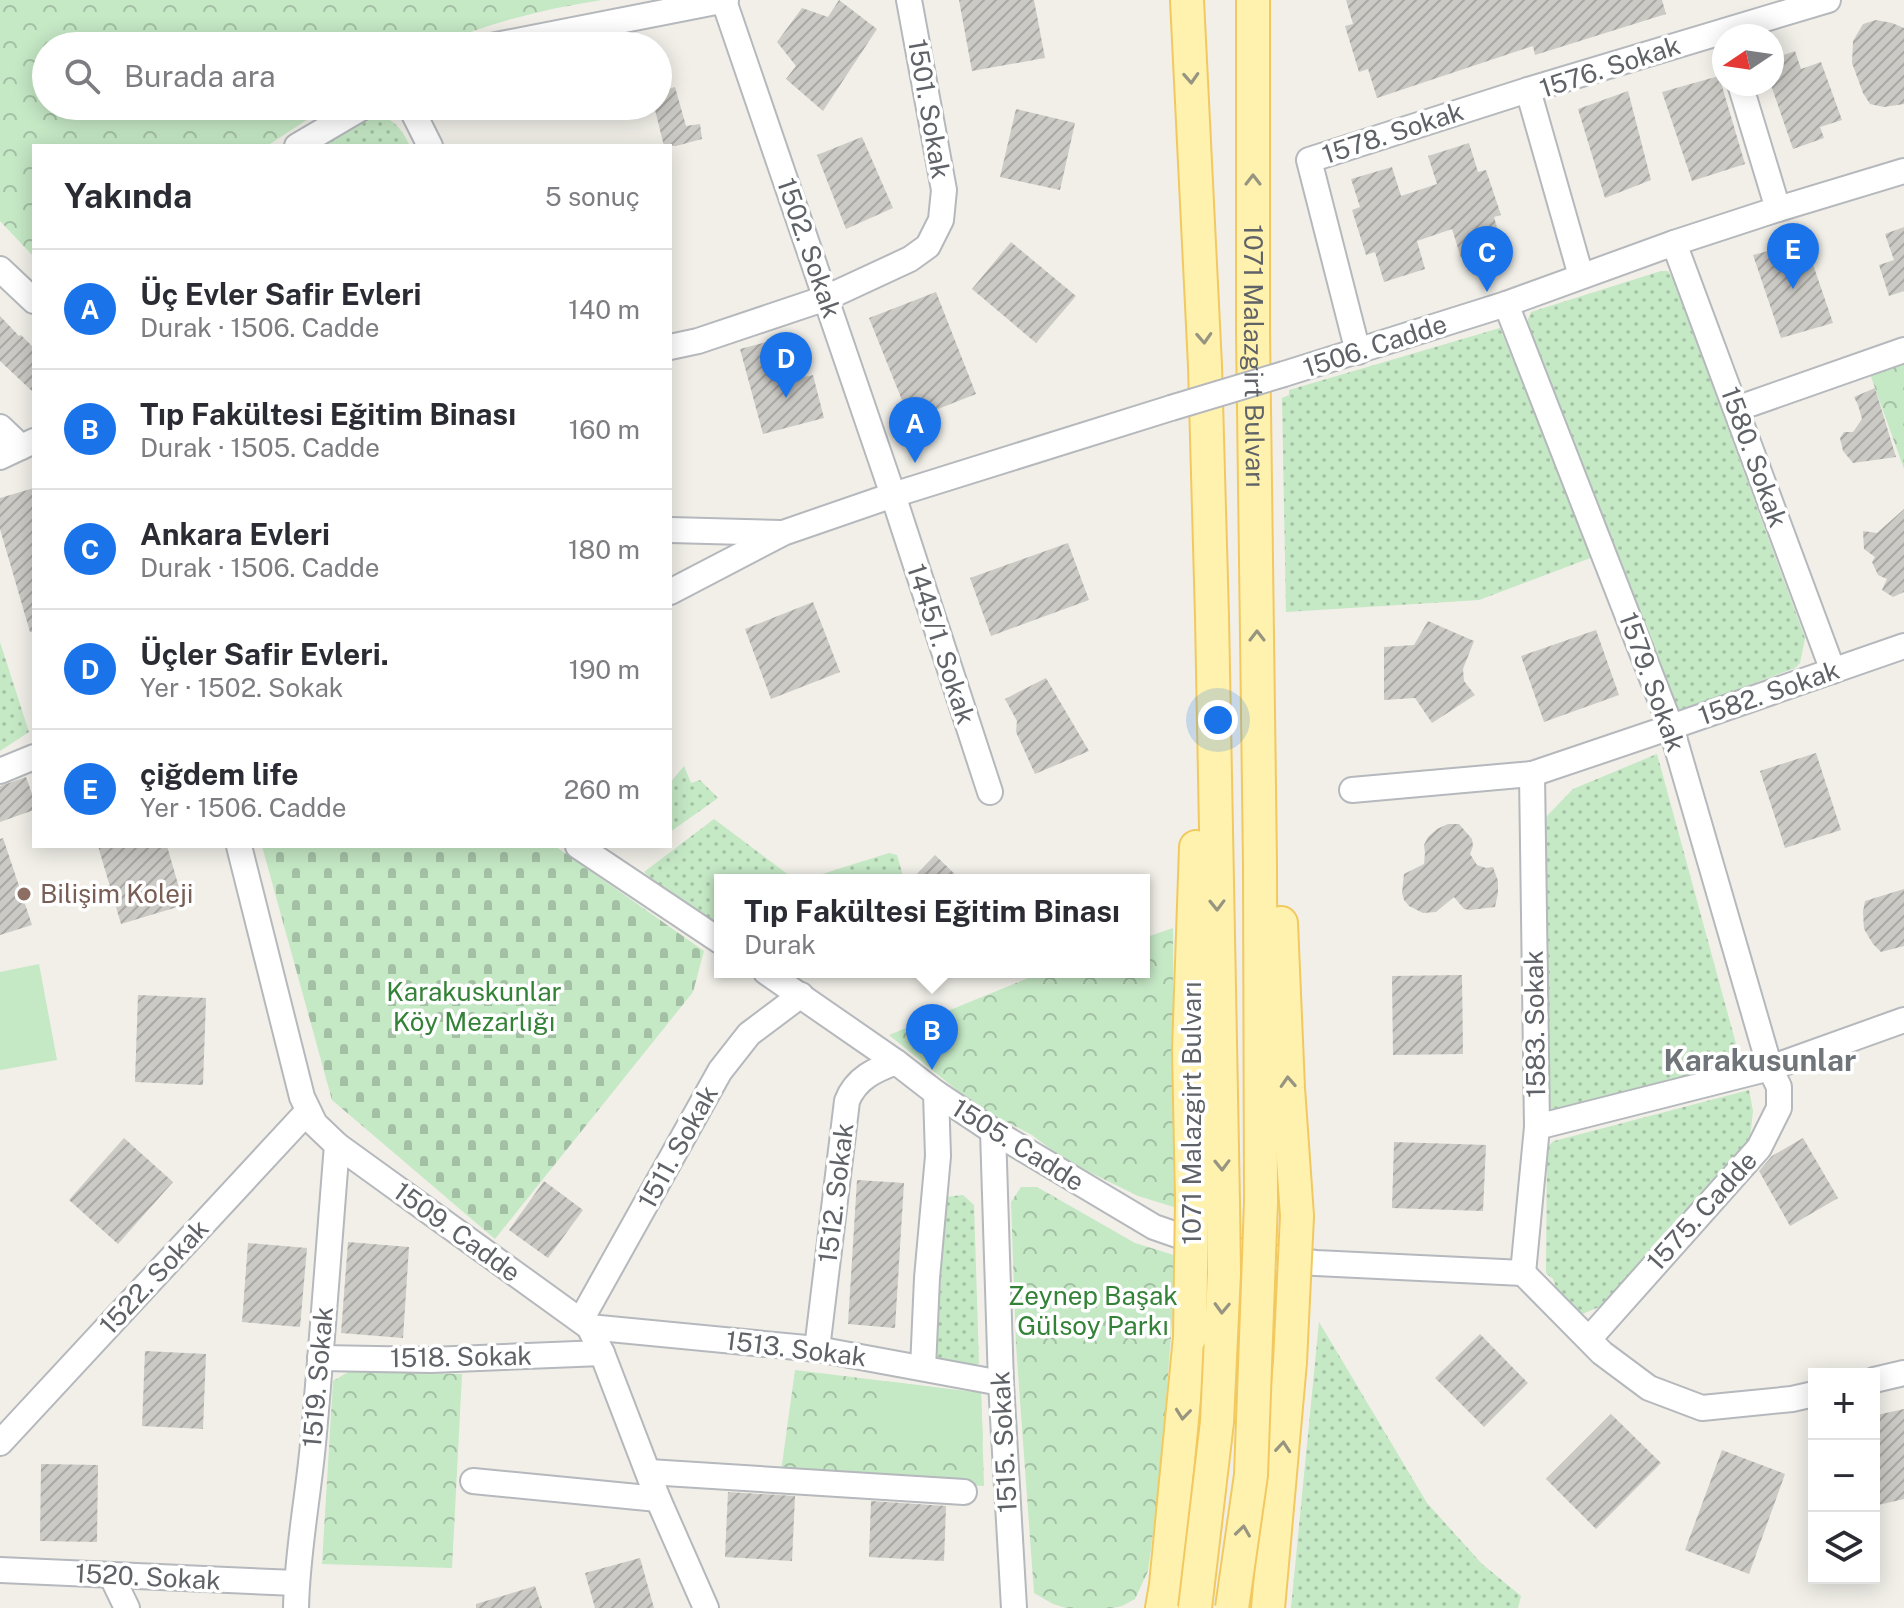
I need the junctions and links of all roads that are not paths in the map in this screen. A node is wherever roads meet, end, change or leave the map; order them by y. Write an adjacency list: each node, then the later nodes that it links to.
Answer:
1 (909, 0): 20 (street, 1501. Sokak)
2 (1187, 0): 55 (main road, 1071 Malazgirt Bulvarı, one-way to 55)
3 (1253, 0): 35 (main road, 1071 Malazgirt Bulvarı, one-way to 3)
4 (1828, 0): 6 (street, 1576. Sokak)
5 (725, 1): 7 (street); 20 (street, 1502. Sokak)
6 (1755, 24)
7 (564, 32)
8 (1712, 38): 9 (street, 1576. Sokak)
9 (1528, 90): 19 (street, 1576. Sokak); 25 (street, 1578. Sokak)
10 (1744, 96): 16 (street)
11 (341, 120): 13 (street)
12 (417, 120): 14 (street)
13 (300, 144)
14 (429, 144)
15 (1904, 171): 16 (street, 1506. Cadde)
16 (1778, 209): 17 (street, 1506. Cadde)
17 (1674, 243): 19 (street, 1506. Cadde); 26 (street, 1580. Sokak)
18 (0, 269): 21 (street)
19 (1581, 276): 22 (street, 1506. Cadde)
20 (826, 298): 23 (street, 1501. Sokak); 29 (street, 1502. Sokak)
21 (32, 299)
22 (1506, 304): 25 (street, 1506. Cadde); 36 (street, 1579. Sokak)
23 (672, 347)
24 (1904, 350): 26 (street)
25 (1358, 352): 29 (street, 1506. Cadde, bridge)
26 (1736, 409): 34 (street, 1580. Sokak)
27 (0, 427): 28 (street)
28 (18, 448)
29 (893, 495): 31 (street, 1506. Cadde); 41 (street, 1445/1. Sokak)
30 (672, 530): 31 (street)
31 (783, 533): 32 (street, 1506. Cadde)
32 (672, 591)
33 (1904, 646): 34 (street, 1582. Sokak)
34 (1833, 671): 36 (street, 1582. Sokak)
35 (1258, 714): 81 (main road, 1071 Malazgirt Bulvarı, one-way to 35, bridge); 82 (main road, 1071 Malazgirt Bulvarı, one-way to 35, bridge)
36 (1671, 727): 39 (street, 1582. Sokak); 49 (street, 1579. Sokak)
37 (32, 758): 38 (street)
38 (0, 771)
39 (1532, 774): 40 (street, 1582. Sokak); 52 (street, 1583. Sokak)
40 (1352, 790)
41 (990, 792)
42 (240, 848): 51 (street, 1509. Cadde)
43 (581, 848): 44 (street)
44 (714, 937)
45 (775, 978): 46 (street, 1505. Cadde)
46 (801, 995): 48 (street, 1505. Cadde); 57 (street, 1511. Sokak)
47 (1904, 1020): 49 (street)
48 (896, 1062): 50 (street, 1505. Cadde); 59 (street, 1512. Sokak)
49 (1770, 1068): 52 (street); 58 (street, 1575. Cadde)
50 (936, 1093): 53 (street, 1505. Cadde); 62 (street)
51 (308, 1111): 54 (street, 1509. Cadde); 67 (street, 1522. Sokak)
52 (1537, 1127): 56 (street, 1583. Sokak)
53 (993, 1131): 56 (street, 1505. Cadde); 65 (street, 1515. Sokak)
54 (337, 1145): 57 (street, 1509. Cadde); 61 (street, 1519. Sokak)
55 (1207, 1201): 79 (main road, 1071 Malazgirt Bulvarı, one-way to 79, bridge); 80 (main road, 1071 Malazgirt Bulvarı, one-way to 80, bridge)
56 (1523, 1273): 58 (street)
57 (585, 1323): 59 (street, 1513. Sokak); 60 (street, 1509. Cadde)
58 (1589, 1339): 66 (street)
59 (817, 1349): 62 (street, 1513. Sokak)
60 (602, 1353): 61 (street, 1518. Sokak); 68 (street, 1509. Cadde)
61 (320, 1358): 74 (street, 1519. Sokak)
62 (923, 1368): 65 (street, 1513. Sokak)
63 (1904, 1373): 64 (street)
64 (1880, 1379)
65 (1001, 1383): 78 (street, 1515. Sokak)
66 (1808, 1395)
67 (0, 1443)
68 (649, 1472): 70 (street); 71 (street, 1509. Cadde)
69 (473, 1481): 71 (street)
70 (964, 1492)
71 (658, 1499): 77 (street, 1509. Cadde)
72 (0, 1570): 73 (street, 1520. Sokak)
73 (111, 1575): 74 (street, 1520. Sokak); 75 (street)
74 (296, 1583): 76 (street, 1519. Sokak)
75 (127, 1608)
76 (296, 1608)
77 (706, 1608)
78 (1014, 1608)
79 (1162, 1608)
80 (1195, 1608)
81 (1232, 1608)
82 (1268, 1608)

